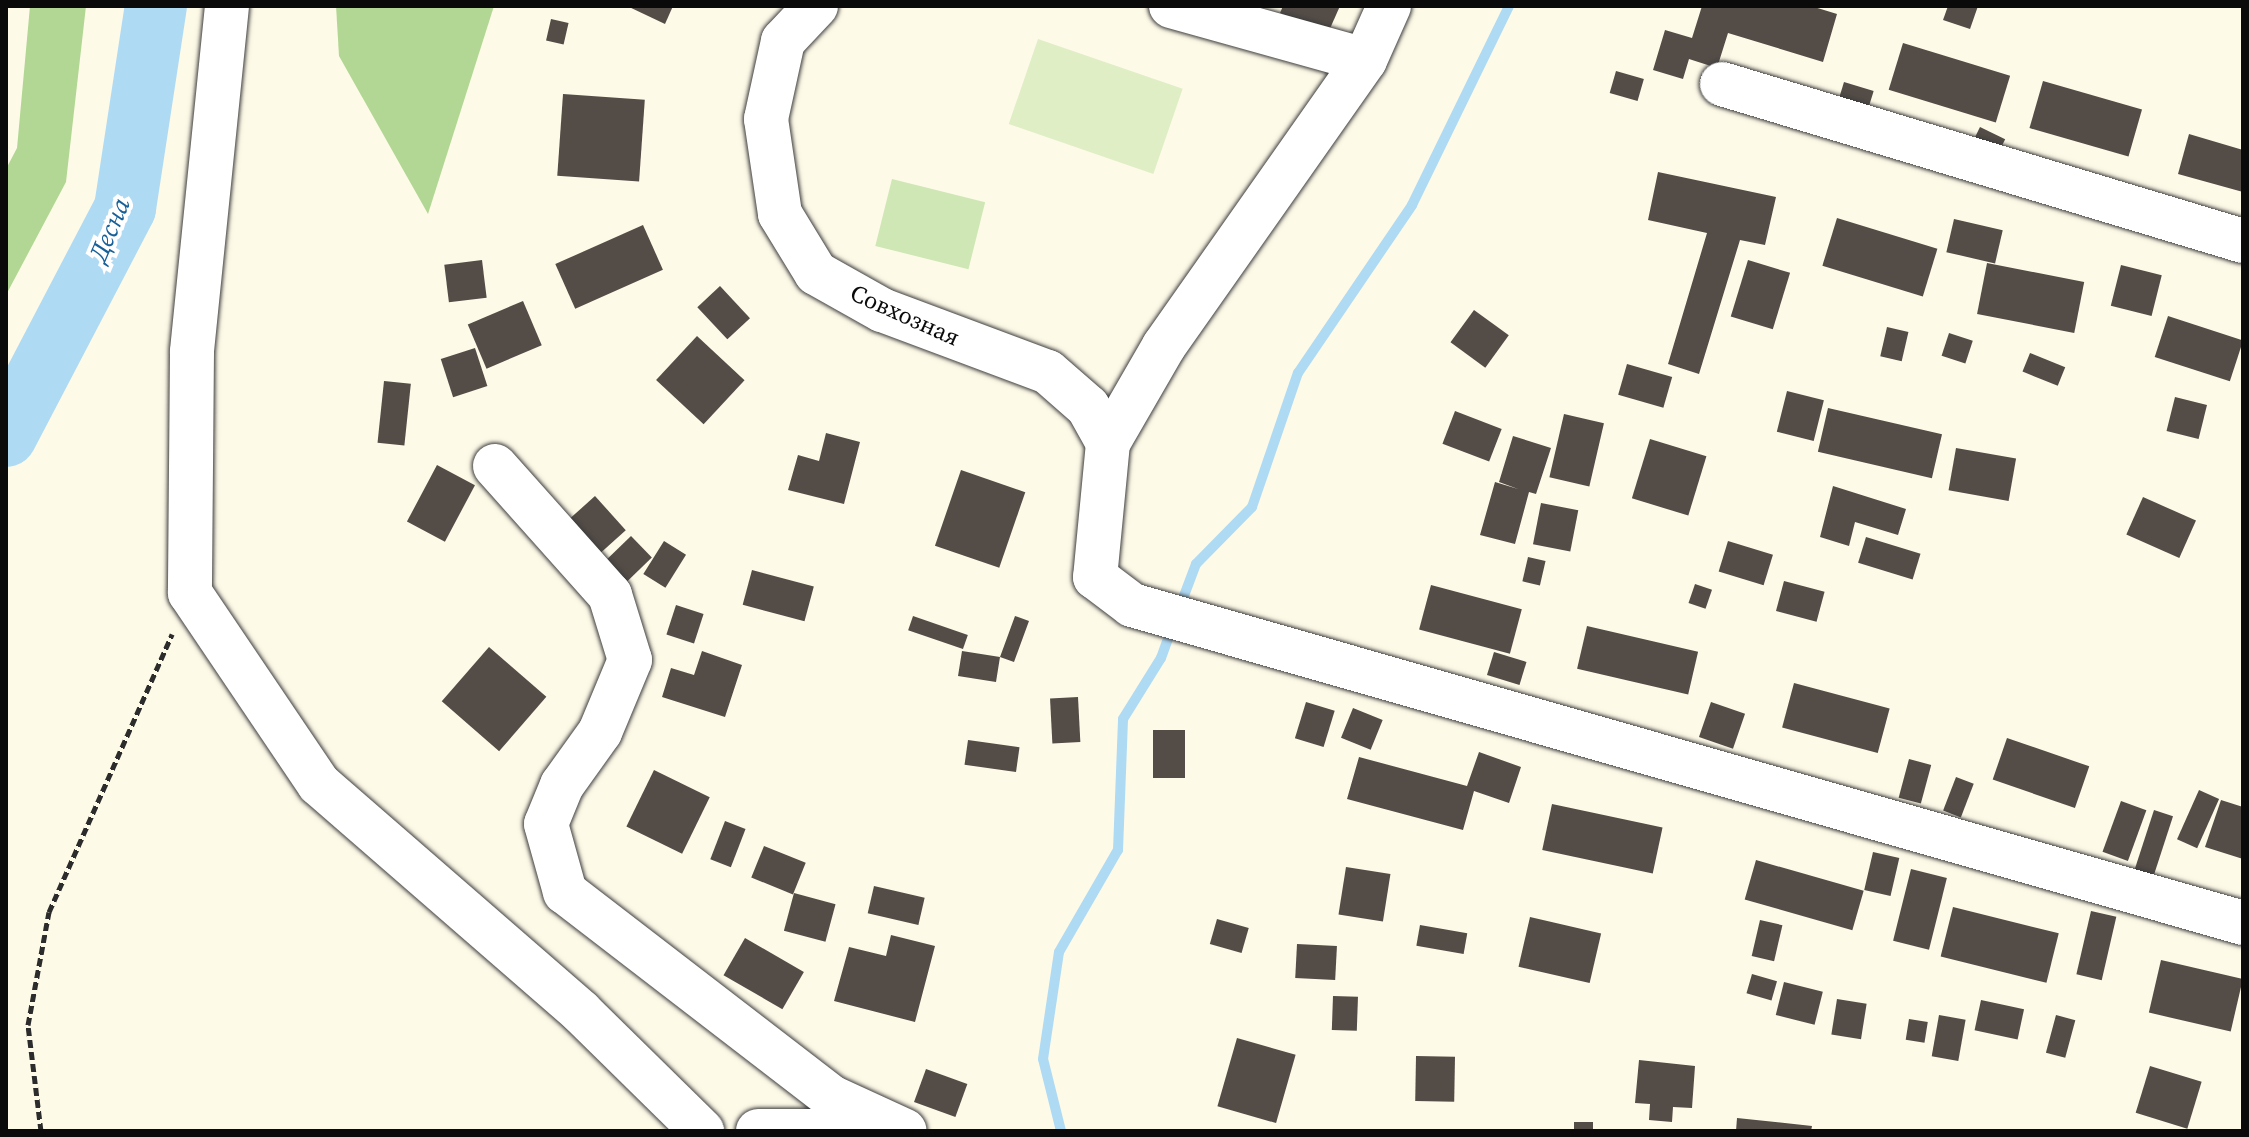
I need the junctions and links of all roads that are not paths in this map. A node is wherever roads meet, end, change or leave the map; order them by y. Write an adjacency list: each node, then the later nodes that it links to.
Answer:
1 (227, 6): 11 (street)
2 (816, 6): 8 (street, Совхозная)
3 (1171, 6): 5 (street)
4 (1389, 6): 5 (street)
5 (1365, 60): 8 (street)
6 (1722, 84): 7 (street)
7 (2243, 241)
8 (1108, 443): 10 (street)
9 (495, 466): 14 (street)
10 (2243, 923)
11 (702, 1131)
12 (758, 1131): 13 (street)
13 (846, 1131)
14 (905, 1131)

